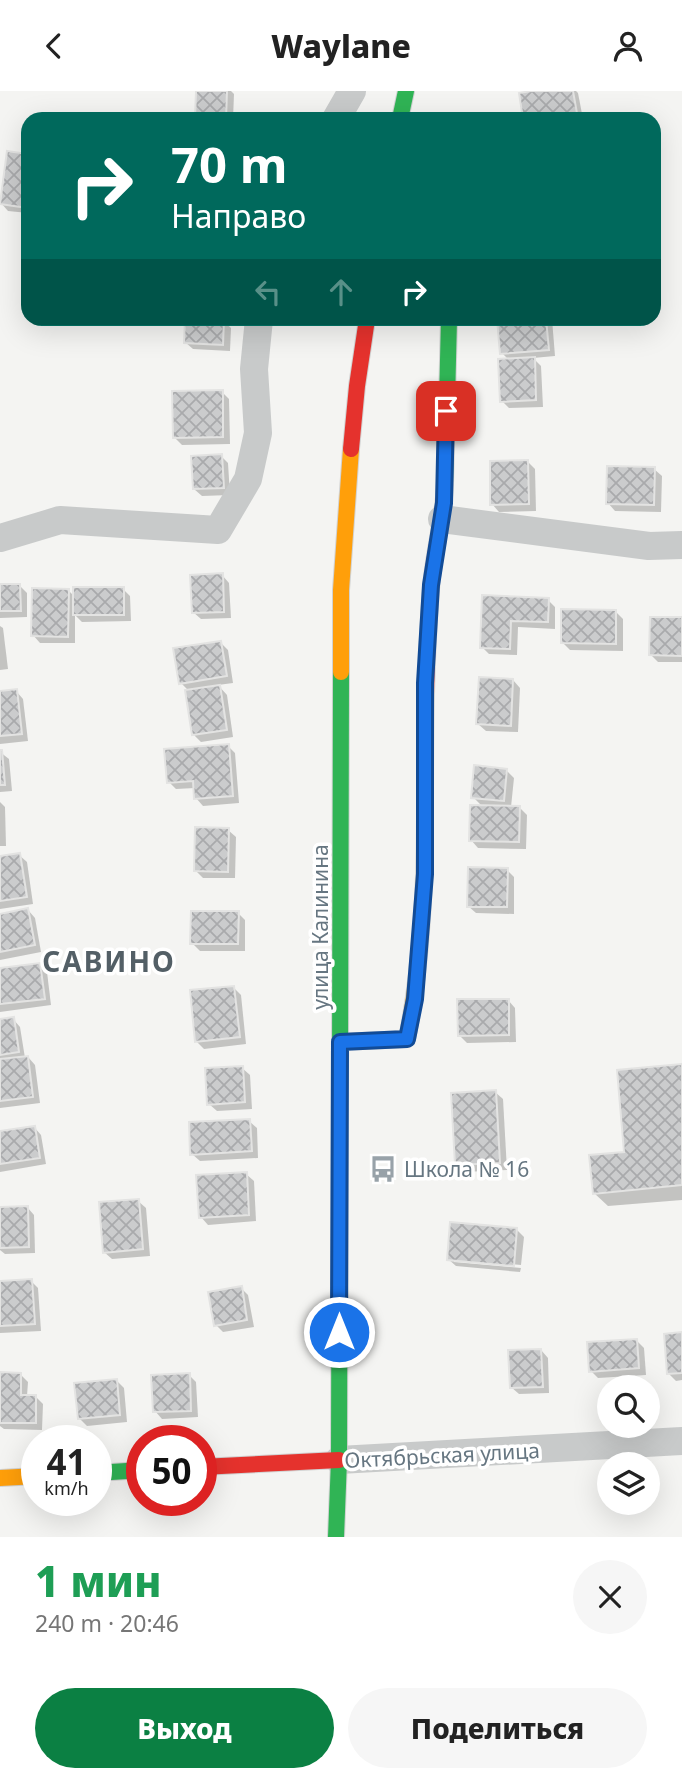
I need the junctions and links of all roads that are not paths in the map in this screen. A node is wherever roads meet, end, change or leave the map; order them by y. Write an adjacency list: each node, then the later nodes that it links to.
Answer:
1 (352, 91): 2 (street)
2 (341, 112)
3 (258, 326): 7 (street)
4 (366, 326): 9 (main road, улица Калинина)
5 (449, 326): 6 (main road)
6 (442, 519): 8 (street); 9 (main road)
7 (0, 538)
8 (682, 545)
9 (340, 1042): 11 (main road, улица Калинина)
10 (682, 1441): 11 (street, Октябрьская улица)
11 (339, 1460): 12 (main road, Октябрьская улица); 15 (main road, улица Калинина)
12 (217, 1466)
13 (21, 1477): 14 (main road)
14 (0, 1478)
15 (336, 1537)

